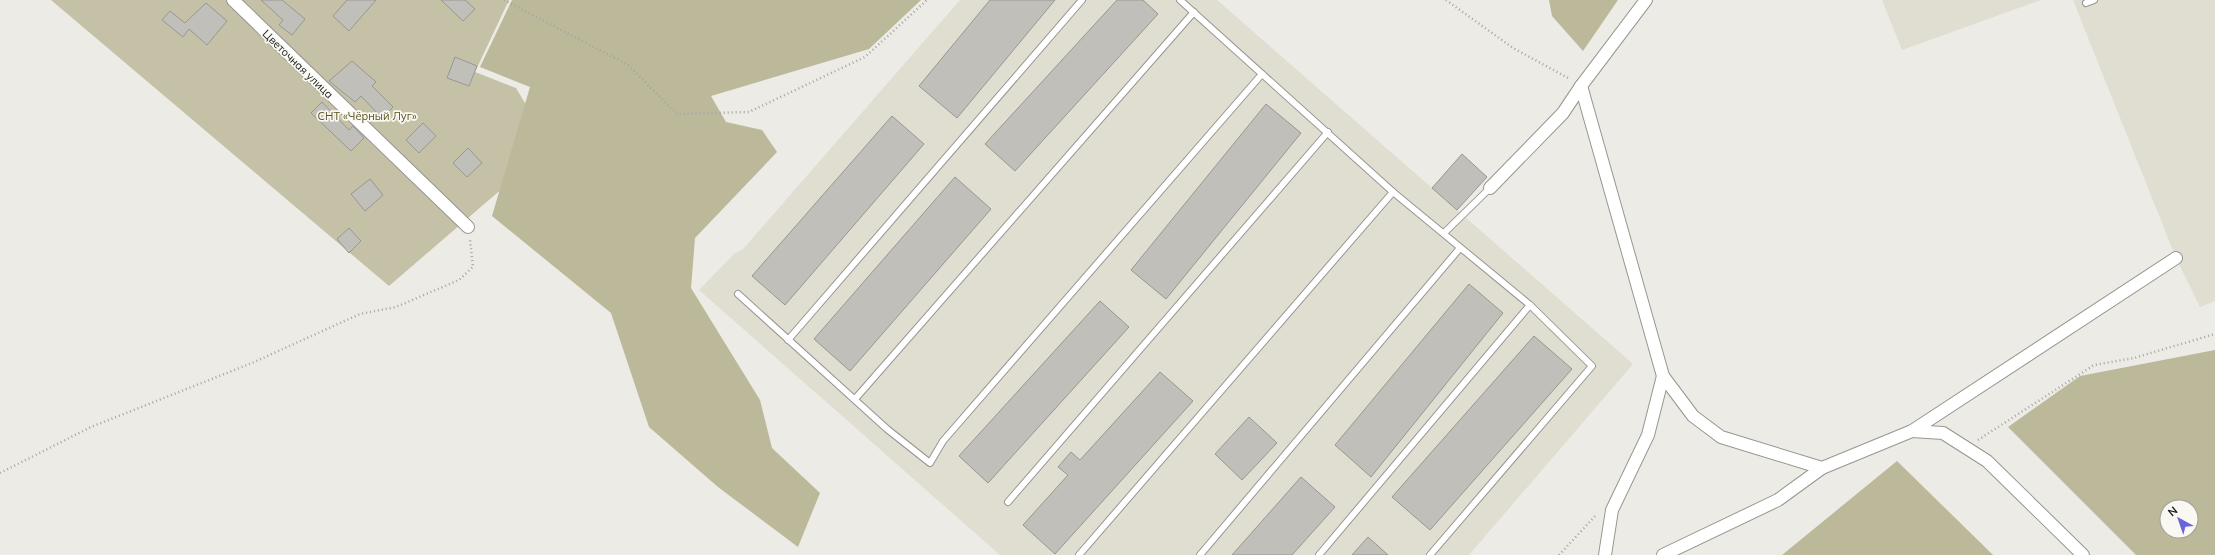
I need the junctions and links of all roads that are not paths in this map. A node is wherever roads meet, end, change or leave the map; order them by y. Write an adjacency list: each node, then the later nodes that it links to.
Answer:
1 (233, 0): 13 (street, Цветочная улица)
2 (1082, 0): 19 (lane)
3 (1180, 0): 7 (lane)
4 (1646, 0): 9 (street)
5 (2094, 0): 6 (lane)
6 (2086, 3)
7 (1194, 12): 8 (lane); 21 (lane)
8 (1262, 74): 10 (lane); 21 (lane)
9 (1581, 86): 11 (street); 20 (street)
10 (1328, 132): 12 (lane); 24 (lane)
11 (1490, 188): 14 (lane)
12 (1393, 192): 14 (lane); 25 (lane)
13 (468, 227)
14 (1444, 233): 15 (lane)
15 (1460, 248): 18 (lane); 26 (lane)
16 (2176, 258): 22 (street)
17 (738, 294): 19 (lane)
18 (1530, 305): 27 (lane); 28 (lane)
19 (788, 340): 21 (lane)
20 (1664, 376): 23 (street); 29 (street)
21 (855, 399)
22 (1912, 430): 23 (street); 31 (street)
23 (1822, 468): 30 (street)
24 (1008, 502)
25 (1079, 555)
26 (1200, 555)
27 (1319, 555)
28 (1430, 555)
29 (1605, 555)
30 (1663, 555)
31 (2083, 555)

